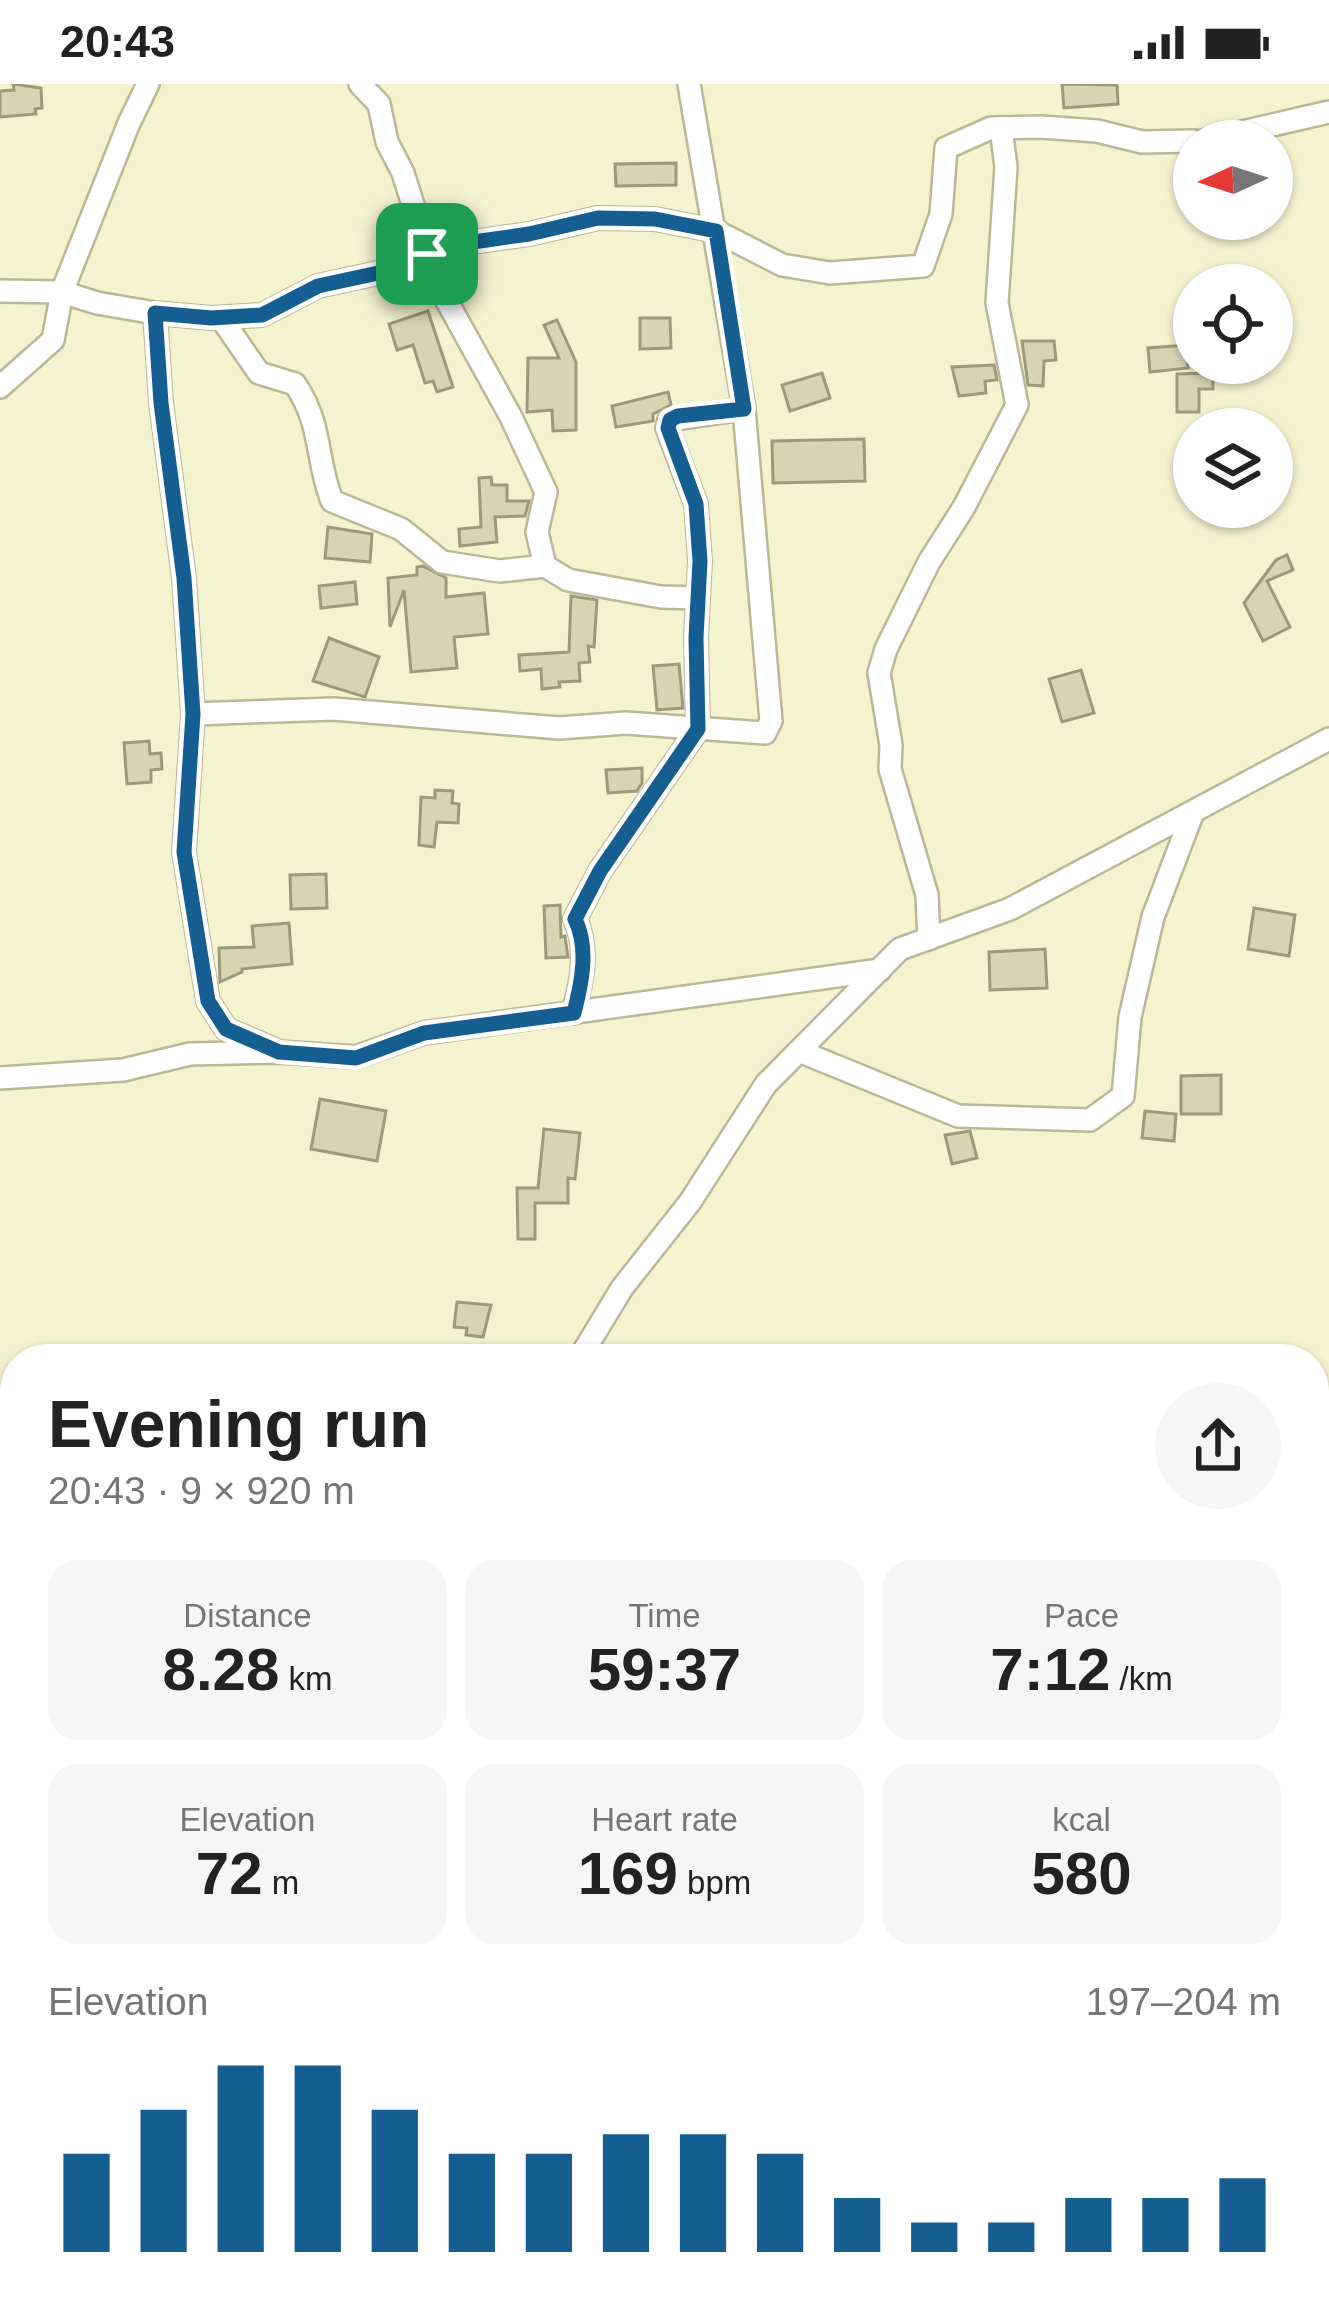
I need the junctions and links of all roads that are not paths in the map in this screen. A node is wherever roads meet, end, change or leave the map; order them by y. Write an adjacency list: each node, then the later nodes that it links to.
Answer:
1 (148, 84): 11 (street)
2 (360, 84): 9 (street)
3 (689, 84): 8 (street)
4 (1329, 112): 5 (street)
5 (1293, 120)
6 (1001, 128): 7 (street); 8 (street); 22 (street)
7 (1173, 141)
8 (716, 231): 9 (street); 15 (street)
9 (427, 254): 13 (street); 16 (street)
10 (0, 291): 11 (street)
11 (62, 292): 12 (street); 14 (street)
12 (155, 313): 13 (street); 18 (street)
13 (221, 318): 16 (street)
14 (0, 387)
15 (744, 409): 17 (street); 19 (street)
16 (545, 566): 17 (street)
17 (698, 598): 19 (street)
18 (193, 714): 19 (street); 26 (street)
19 (698, 729): 24 (street)
20 (1329, 739): 21 (street)
21 (1193, 812): 22 (street); 25 (street)
22 (929, 939): 23 (street)
23 (880, 970): 24 (street); 25 (street)
24 (574, 1013): 26 (street)
25 (800, 1051): 28 (street)
26 (279, 1052): 27 (street)
27 (0, 1078)
28 (588, 1344)

